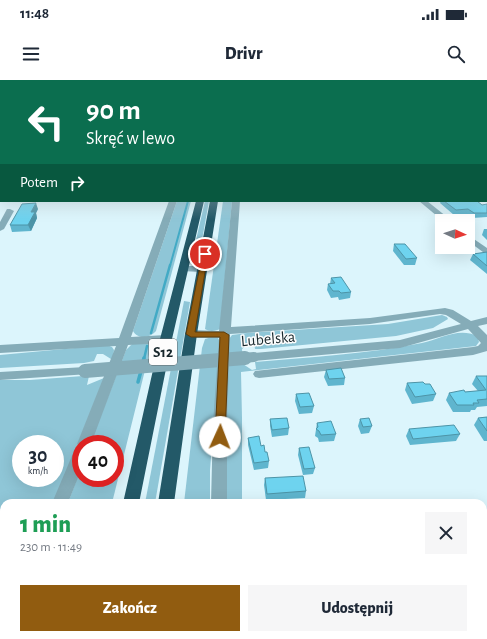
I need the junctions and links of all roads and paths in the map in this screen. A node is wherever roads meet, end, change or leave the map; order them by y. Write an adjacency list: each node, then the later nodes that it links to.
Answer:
1 (173, 202): 18 (street)
2 (200, 202): 11 (highway, S12)
3 (214, 202): 12 (highway, S12)
4 (236, 202): 15 (street)
5 (424, 202): 7 (street)
6 (10, 211): 8 (street)
7 (439, 214)
8 (0, 228)
9 (475, 243): 10 (street)
10 (487, 252)
11 (184, 269): 12 (street); 17 (highway, S12)
12 (202, 269): 16 (highway, S12)
13 (487, 320): 14 (street, Lubelska)
14 (469, 326): 15 (street); 19 (street); 22 (street, Lubelska, bridge)
15 (224, 333): 16 (street); 28 (street)
16 (191, 334): 27 (highway, S12)
17 (166, 339): 18 (street); 26 (highway, S12)
18 (124, 341): 20 (street); 23 (street)
19 (487, 344): 21 (street)
20 (0, 349)
21 (259, 374)
22 (0, 376)
23 (87, 435)
24 (72, 473): 25 (street)
25 (62, 499)
26 (132, 499)
27 (167, 499)
28 (219, 499)

